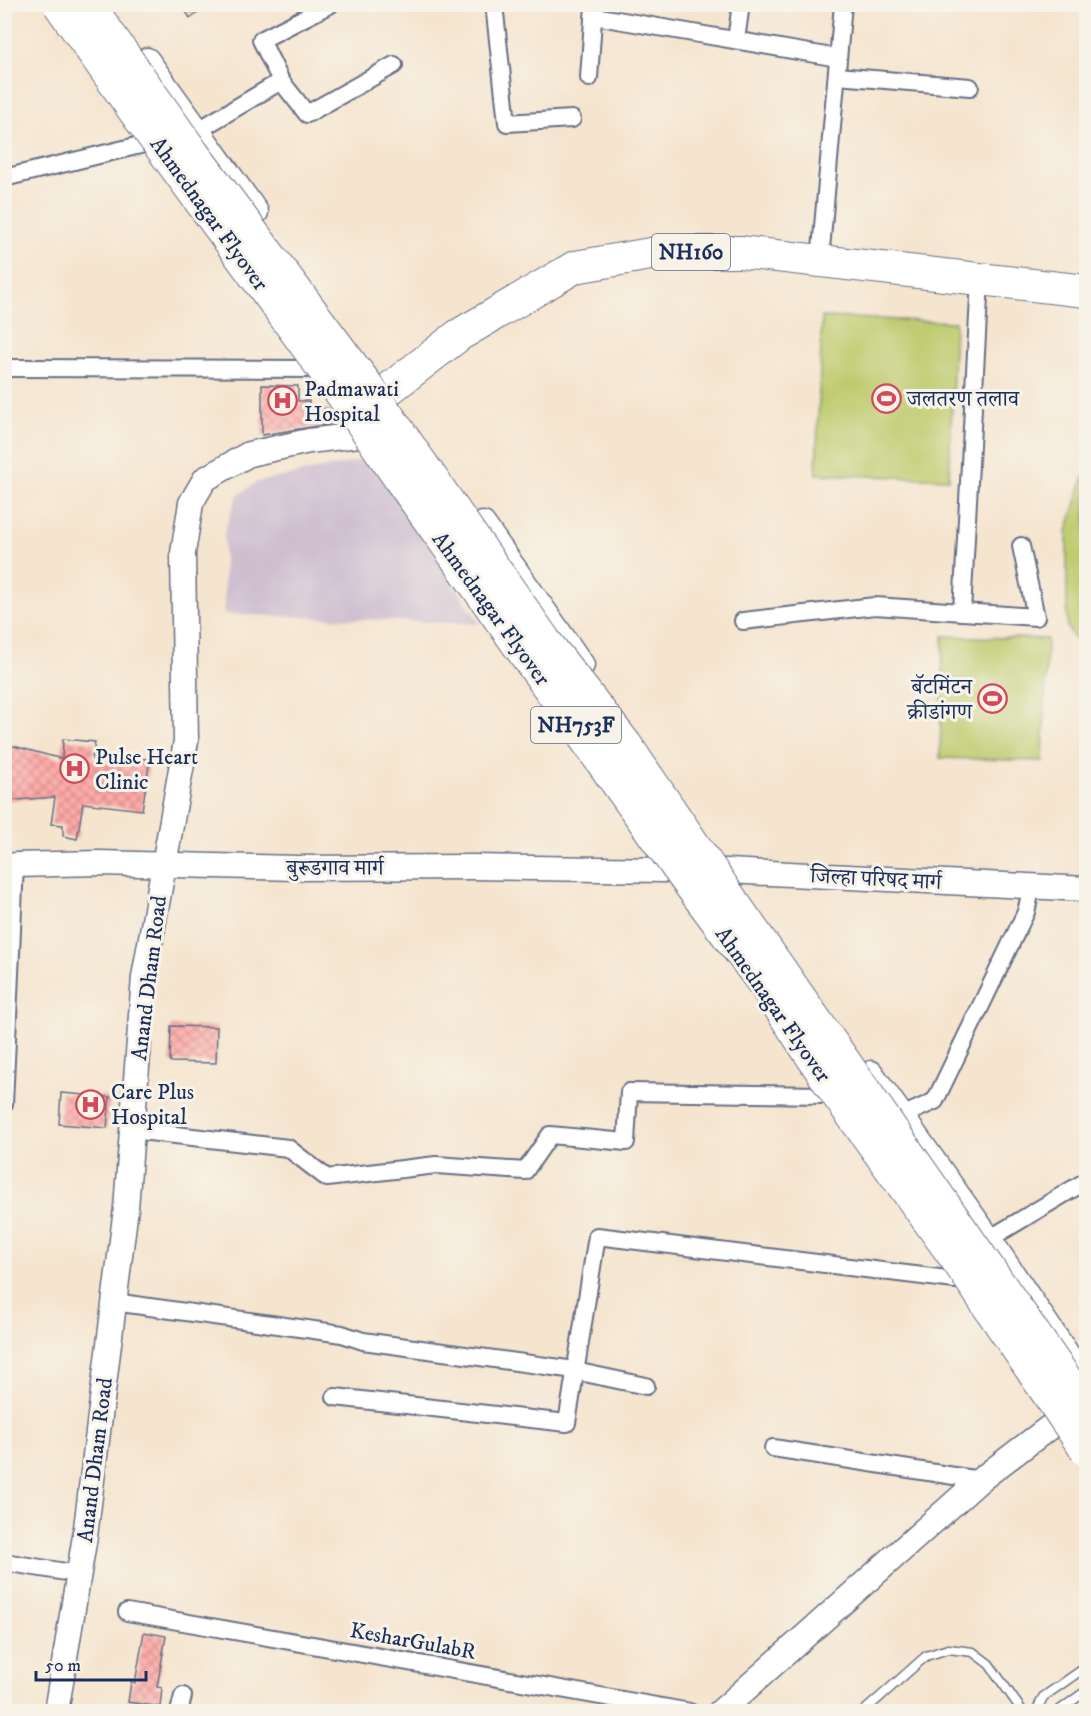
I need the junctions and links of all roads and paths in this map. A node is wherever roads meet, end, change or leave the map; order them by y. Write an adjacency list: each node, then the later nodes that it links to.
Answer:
1 (46, 4): 19 (street)
2 (59, 4): 54 (highway, Ahmednagar Flyover / NH753F, bridge)
3 (88, 4): 51 (highway, Ahmednagar Flyover / NH753F, bridge)
4 (107, 4): 18 (street)
5 (331, 4): 15 (street)
6 (494, 4): 17 (street)
7 (741, 4): 10 (street)
8 (843, 4): 11 (street)
9 (594, 10): 10 (street); 14 (street)
10 (736, 40): 11 (street)
11 (838, 58): 13 (street)
12 (394, 65): 15 (street)
13 (837, 76): 16 (street); 21 (street)
14 (589, 78)
15 (281, 81): 18 (street)
16 (970, 87)
17 (572, 119)
18 (197, 131): 19 (street); 26 (street)
19 (147, 144): 20 (street); 25 (street)
20 (4, 178)
21 (820, 260): 22 (highway, NH160); 26 (highway, NH160)
22 (980, 279): 23 (highway, NH160); 30 (street)
23 (1086, 291)
24 (4, 368): 25 (street)
25 (313, 370): 26 (street); 27 (street)
26 (380, 379): 27 (highway, NH160); 35 (street)
27 (333, 399): 28 (street)
28 (358, 435): 32 (street, Anand Dham Road); 34 (street)
29 (1021, 546): 30 (street)
30 (962, 612): 31 (street)
31 (743, 621)
32 (164, 864): 33 (street, बुरूडगाव मार्ग); 34 (street, बुरूडगाव मार्ग); 42 (street, Anand Dham Road)
33 (10, 866): 38 (street)
34 (666, 870): 35 (street, जिल्हा परिषद मार्ग); 39 (street)
35 (728, 871): 36 (street, जिल्हा परिषद मार्ग); 41 (street)
36 (1032, 886): 37 (street, जिल्हा परिषद मार्ग); 41 (street)
37 (1086, 889)
38 (7, 1001): 40 (street)
39 (824, 1095): 42 (street); 45 (street)
40 (4, 1104)
41 (902, 1116): 44 (street)
42 (132, 1130): 46 (street, Anand Dham Road)
43 (1086, 1181): 44 (street)
44 (990, 1239): 48 (street)
45 (955, 1280): 47 (street); 52 (street)
46 (114, 1302): 47 (street); 58 (street, Anand Dham Road)
47 (575, 1370): 49 (street); 50 (street)
48 (1086, 1382)
49 (646, 1386)
50 (335, 1397)
51 (1086, 1408)
52 (1055, 1423): 55 (street); 56 (street)
53 (773, 1448): 56 (street)
54 (1086, 1450)
55 (1086, 1469)
56 (980, 1480): 64 (street)
57 (4, 1562): 58 (street)
58 (78, 1574): 62 (street, Anand Dham Road)
59 (127, 1612): 63 (street, KesharGulabR)
60 (1086, 1667): 67 (lane)
61 (1086, 1691): 68 (lane)
62 (56, 1712)
63 (690, 1712)
64 (720, 1712)
65 (863, 1712): 66 (lane)
66 (1023, 1712)
67 (1036, 1712)
68 (1057, 1712)

